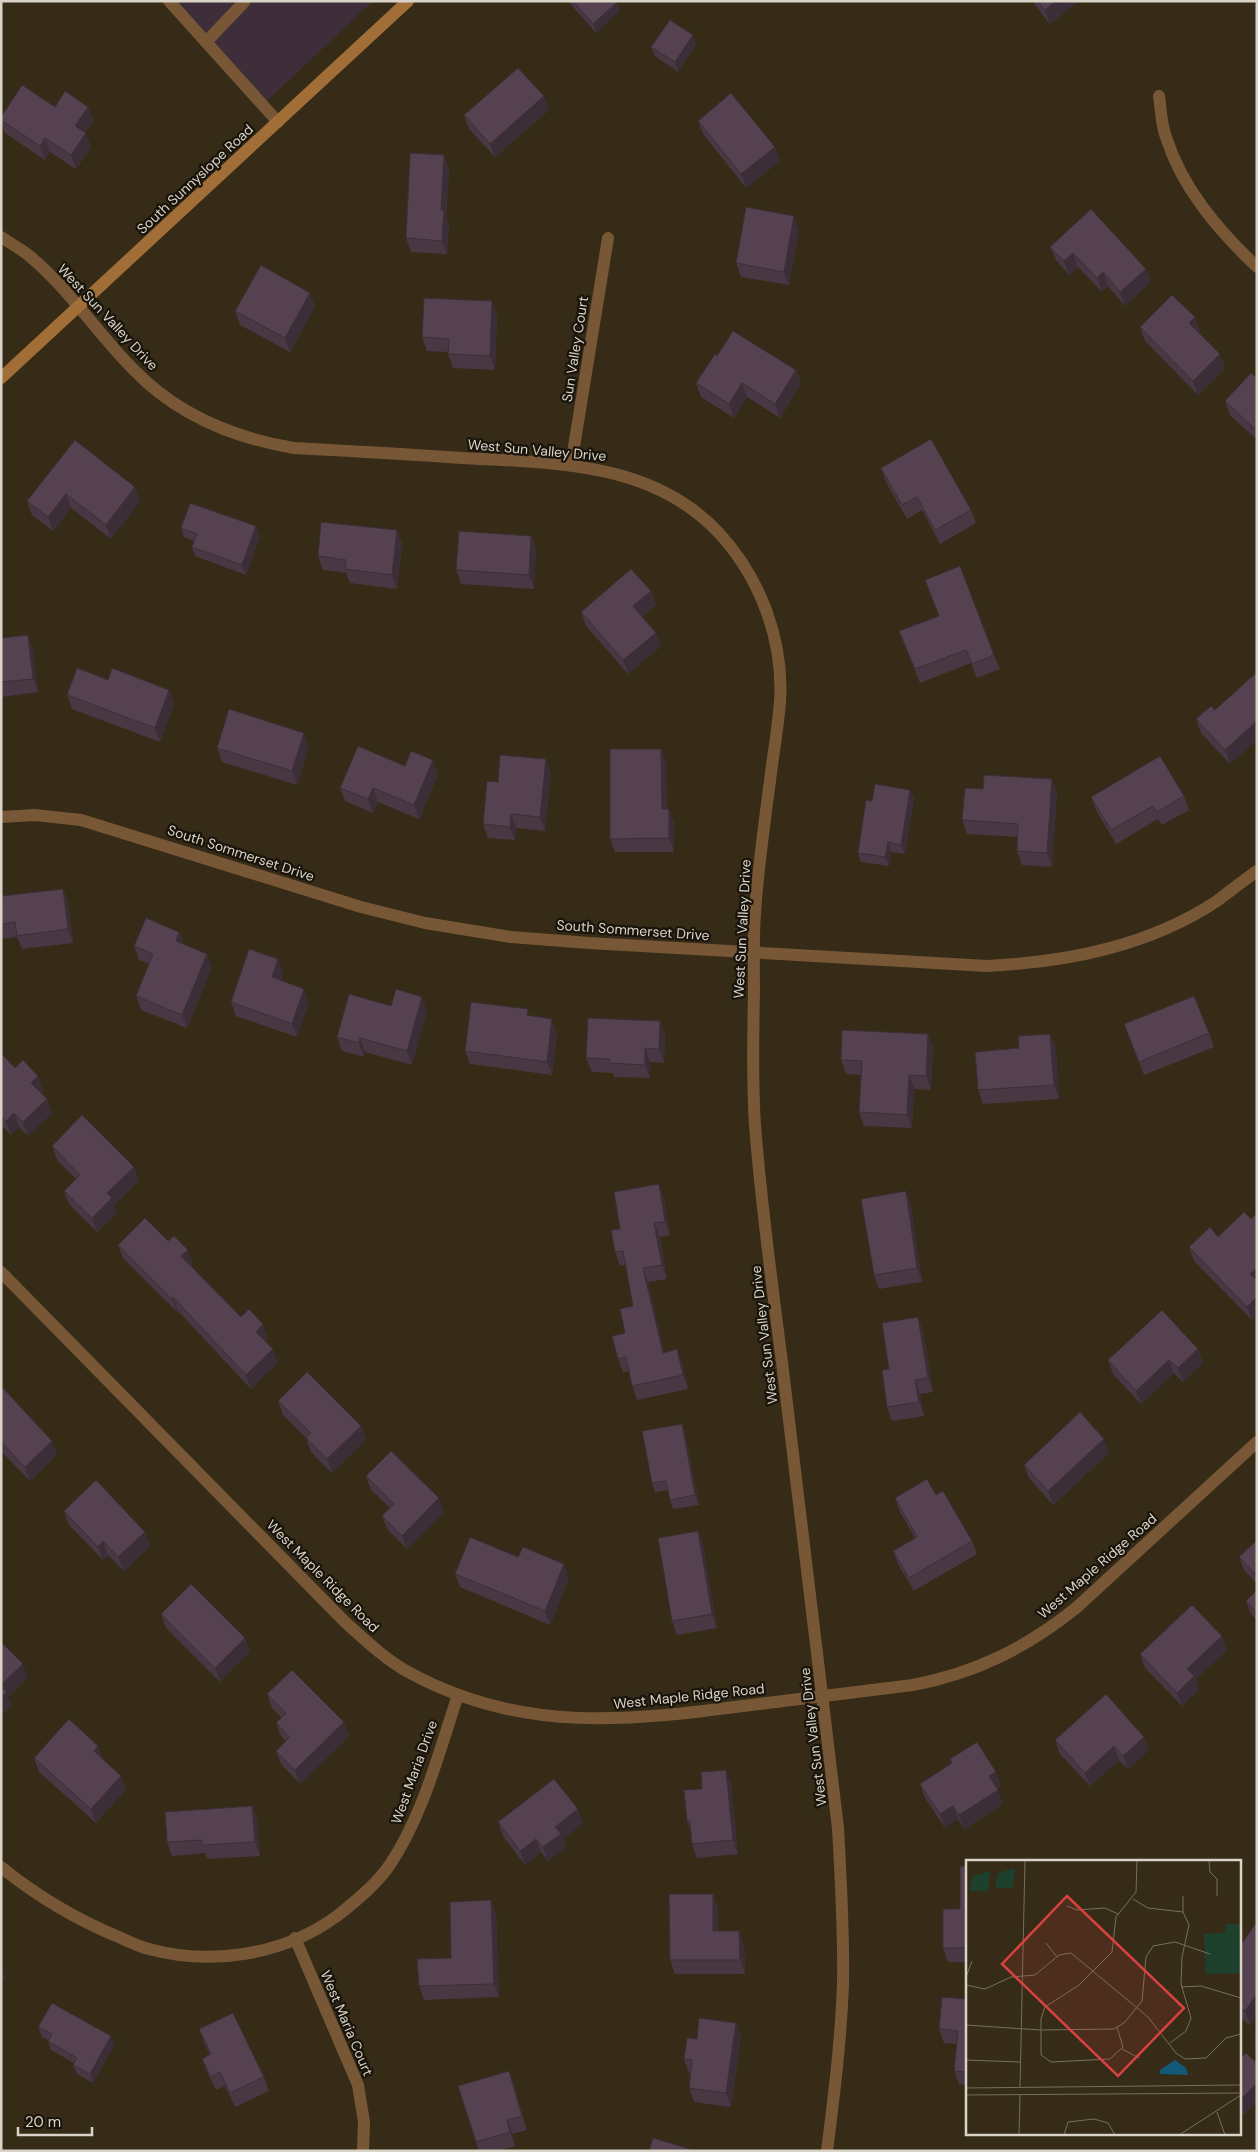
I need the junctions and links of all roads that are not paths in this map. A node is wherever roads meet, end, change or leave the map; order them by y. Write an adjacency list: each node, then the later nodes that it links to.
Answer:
1 (169, 1): 4 (street)
2 (244, 1): 4 (street)
3 (408, 1): 6 (street, South Sunnyslope Road)
4 (206, 42): 6 (street)
5 (1159, 96): 9 (street)
6 (278, 122): 10 (street, South Sunnyslope Road)
7 (1, 237): 10 (street, West Sun Valley Drive)
8 (608, 238): 12 (street, Sun Valley Court)
9 (1257, 267)
10 (79, 307): 11 (street, South Sunnyslope Road); 12 (street, West Sun Valley Drive)
11 (1, 378)
12 (571, 465): 15 (street, West Sun Valley Drive)
13 (1, 816): 15 (street, South Sommerset Drive)
14 (1257, 871): 15 (street, South Sommerset Drive)
15 (754, 952): 19 (street, West Sun Valley Drive)
16 (1, 1272): 18 (street, West Maple Ridge Road)
17 (1257, 1442): 19 (street, West Maple Ridge Road)
18 (458, 1695): 19 (street, West Maple Ridge Road); 21 (street, West Maria Drive)
19 (823, 1696): 23 (street, West Sun Valley Drive)
20 (1, 1867): 21 (street, West Maria Drive)
21 (295, 1938): 22 (street, West Maria Court)
22 (363, 2151)
23 (827, 2151)

